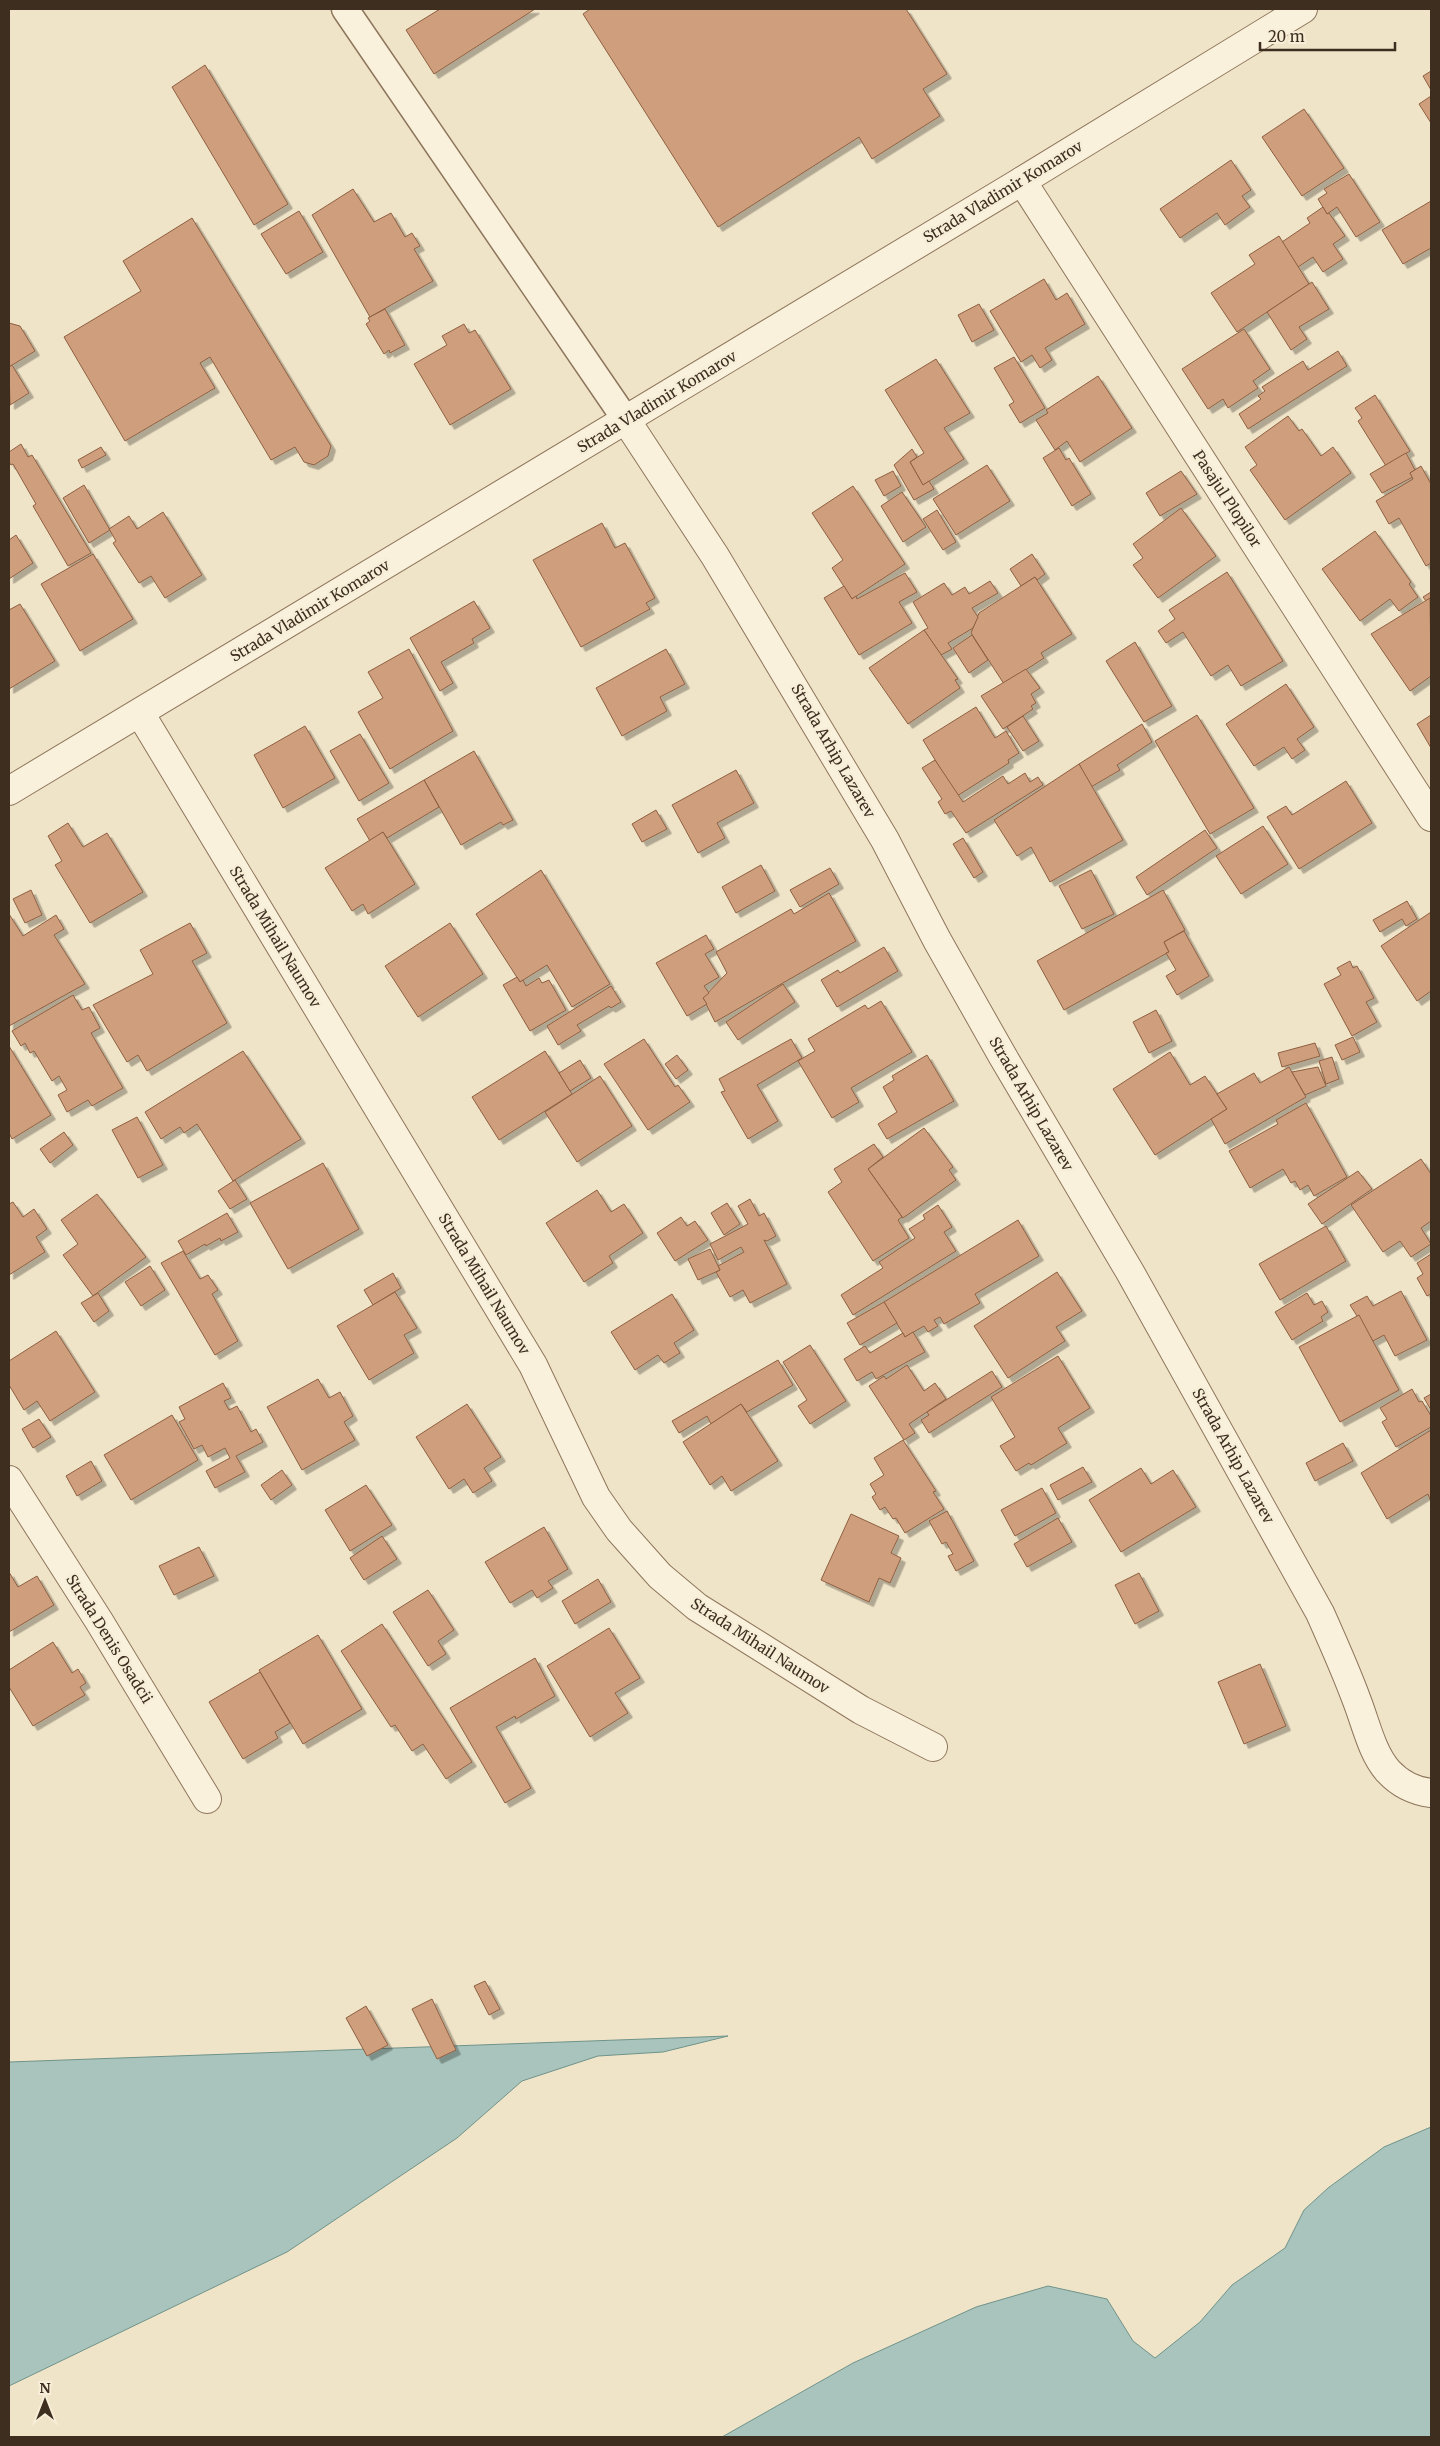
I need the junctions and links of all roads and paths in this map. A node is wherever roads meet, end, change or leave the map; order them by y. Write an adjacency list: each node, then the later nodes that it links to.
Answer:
1 (345, 9): 4 (lane)
2 (1303, 9): 3 (street, Strada Vladimir Komarov)
3 (1022, 181): 4 (street, Strada Vladimir Komarov); 7 (street, Pasajul Plopilor)
4 (626, 420): 5 (street, Strada Vladimir Komarov); 10 (street, Strada Arhip Lazarev)
5 (140, 713): 6 (street, Strada Vladimir Komarov); 9 (street, Strada Mihail Naumov)
6 (9, 791)
7 (1431, 817)
8 (9, 1480): 11 (street, Strada Denis Osadcii)
9 (933, 1747)
10 (1425, 1792)
11 (207, 1799)

